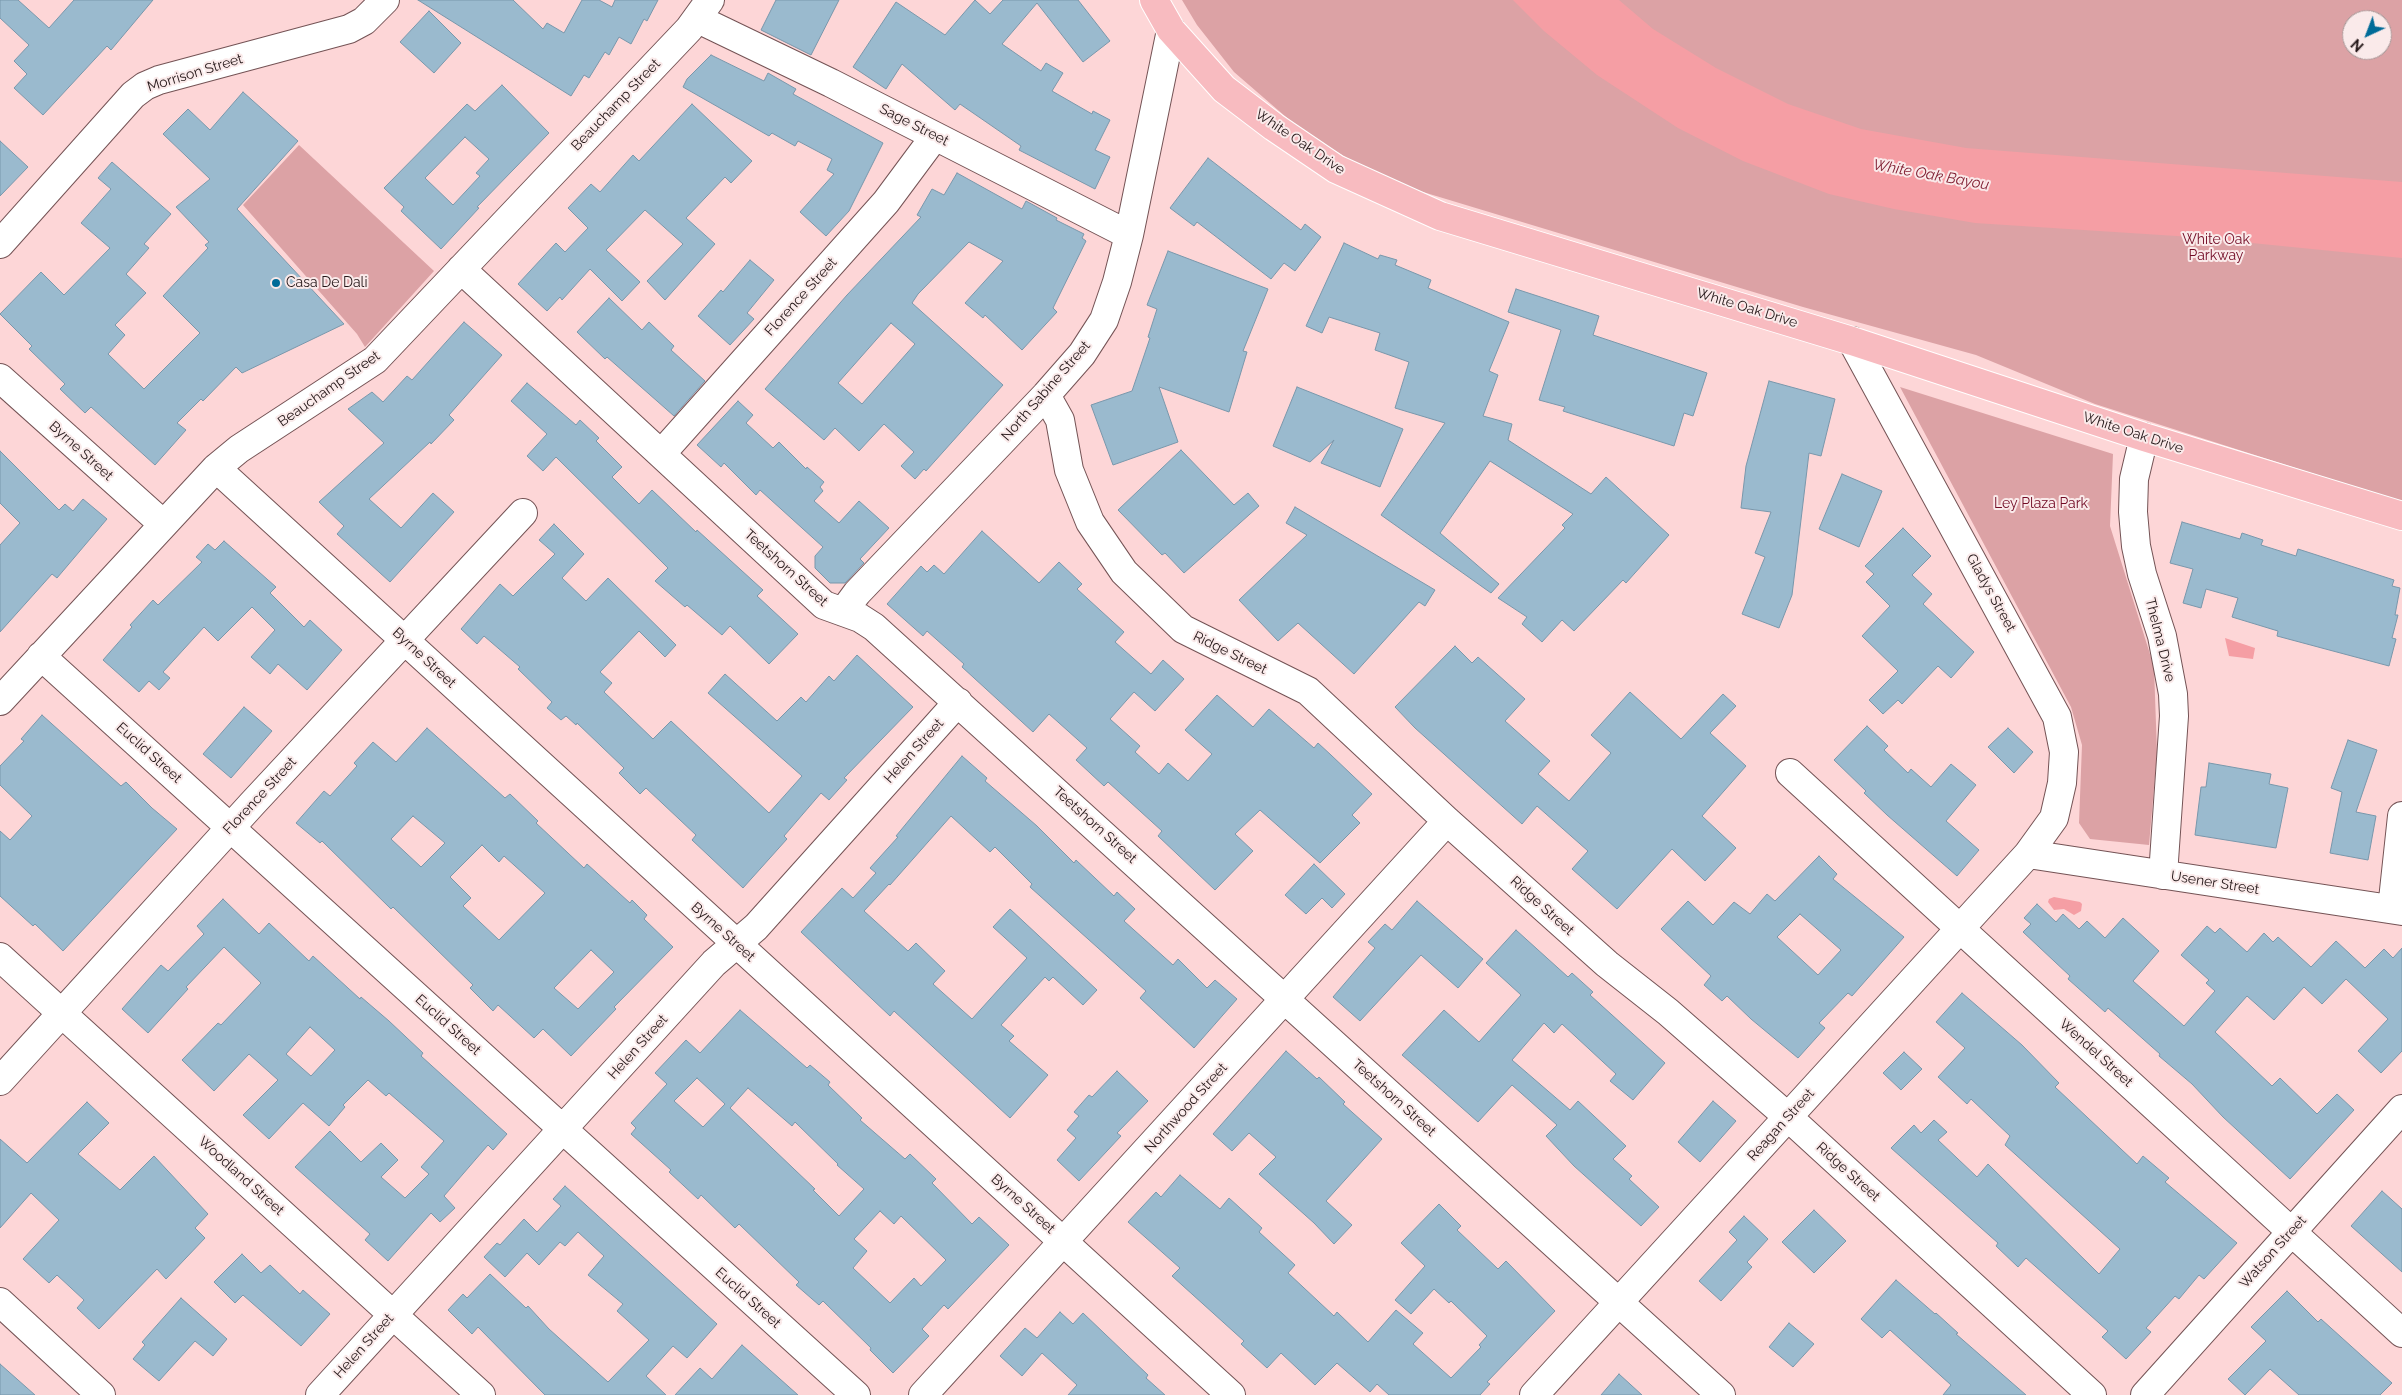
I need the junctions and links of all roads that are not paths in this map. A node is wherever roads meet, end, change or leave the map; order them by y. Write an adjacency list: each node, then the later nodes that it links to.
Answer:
1 (385, 0): 7 (street, Morrison Street)
2 (1154, 0): 4 (main road, White Oak Drive)
3 (704, 9): 5 (street, Sage Street); 8 (street, Beauchamp Street)
4 (1171, 30): 6 (street, North Sabine Street); 9 (main road, White Oak Drive)
5 (935, 136): 6 (street, Sage Street); 13 (street, Florence Street)
6 (1129, 235): 11 (street, North Sabine Street)
7 (0, 244)
8 (461, 269): 13 (street, Teetshorn Street); 14 (street, Beauchamp Street)
9 (1852, 341): 12 (main road, White Oak Drive); 27 (street, Gladys Street)
10 (0, 378): 17 (street, Byrne Street)
11 (1046, 395): 18 (street, North Sabine Street); 25 (street, Ridge Street)
12 (2144, 437): 16 (main road, White Oak Drive); 28 (street, Thelma Drive)
13 (661, 454): 18 (street, Teetshorn Street)
14 (216, 468): 17 (street, Beauchamp Street); 19 (street, Byrne Street)
15 (522, 513): 19 (street, Florence Street)
16 (2402, 516)
17 (163, 524): 20 (street, Beauchamp Street)
18 (843, 612): 22 (street, Teetshorn Street)
19 (405, 640): 26 (street, Florence Street); 31 (street, Byrne Street)
20 (41, 656): 21 (street, Beauchamp Street); 26 (street, Euclid Street)
21 (0, 701)
22 (958, 702): 31 (street, Helen Street); 33 (street, Teetshorn Street)
23 (1790, 774): 30 (street, Wendel Street)
24 (2402, 816): 29 (street)
25 (1448, 821): 33 (street, Northwood Street); 37 (street, Ridge Street)
26 (231, 827): 34 (street, Florence Street); 38 (street, Euclid Street)
27 (2028, 854): 28 (street, Usener Street); 30 (street, Reagan Street)
28 (2163, 875): 29 (street, Usener Street)
29 (2397, 910)
30 (1960, 929): 37 (street, Reagan Street); 39 (street, Wendel Street)
31 (735, 943): 38 (street, Helen Street); 40 (street, Byrne Street)
32 (0, 957): 34 (street, Woodland Street)
33 (1286, 999): 40 (street, Northwood Street); 42 (street, Teetshorn Street)
34 (61, 1013): 35 (street, Florence Street); 43 (street, Woodland Street)
35 (0, 1081)
36 (2402, 1109): 39 (street, Watson Street)
37 (1788, 1118): 42 (street, Reagan Street); 53 (street, Ridge Street)
38 (563, 1130): 43 (street, Helen Street); 48 (street, Euclid Street)
39 (2291, 1232): 44 (street, Wendel Street); 54 (street, Watson Street)
40 (1064, 1242): 49 (street, Northwood Street); 50 (street, Byrne Street)
41 (0, 1302): 45 (street)
42 (1619, 1302): 51 (street, Reagan Street); 52 (street, Teetshorn Street)
43 (393, 1315): 46 (street, Helen Street); 47 (street, Woodland Street)
44 (2402, 1333)
45 (101, 1395)
46 (320, 1395)
47 (481, 1395)
48 (856, 1395)
49 (923, 1395)
50 (1231, 1395)
51 (1534, 1395)
52 (1721, 1395)
53 (2092, 1395)
54 (2145, 1395)

